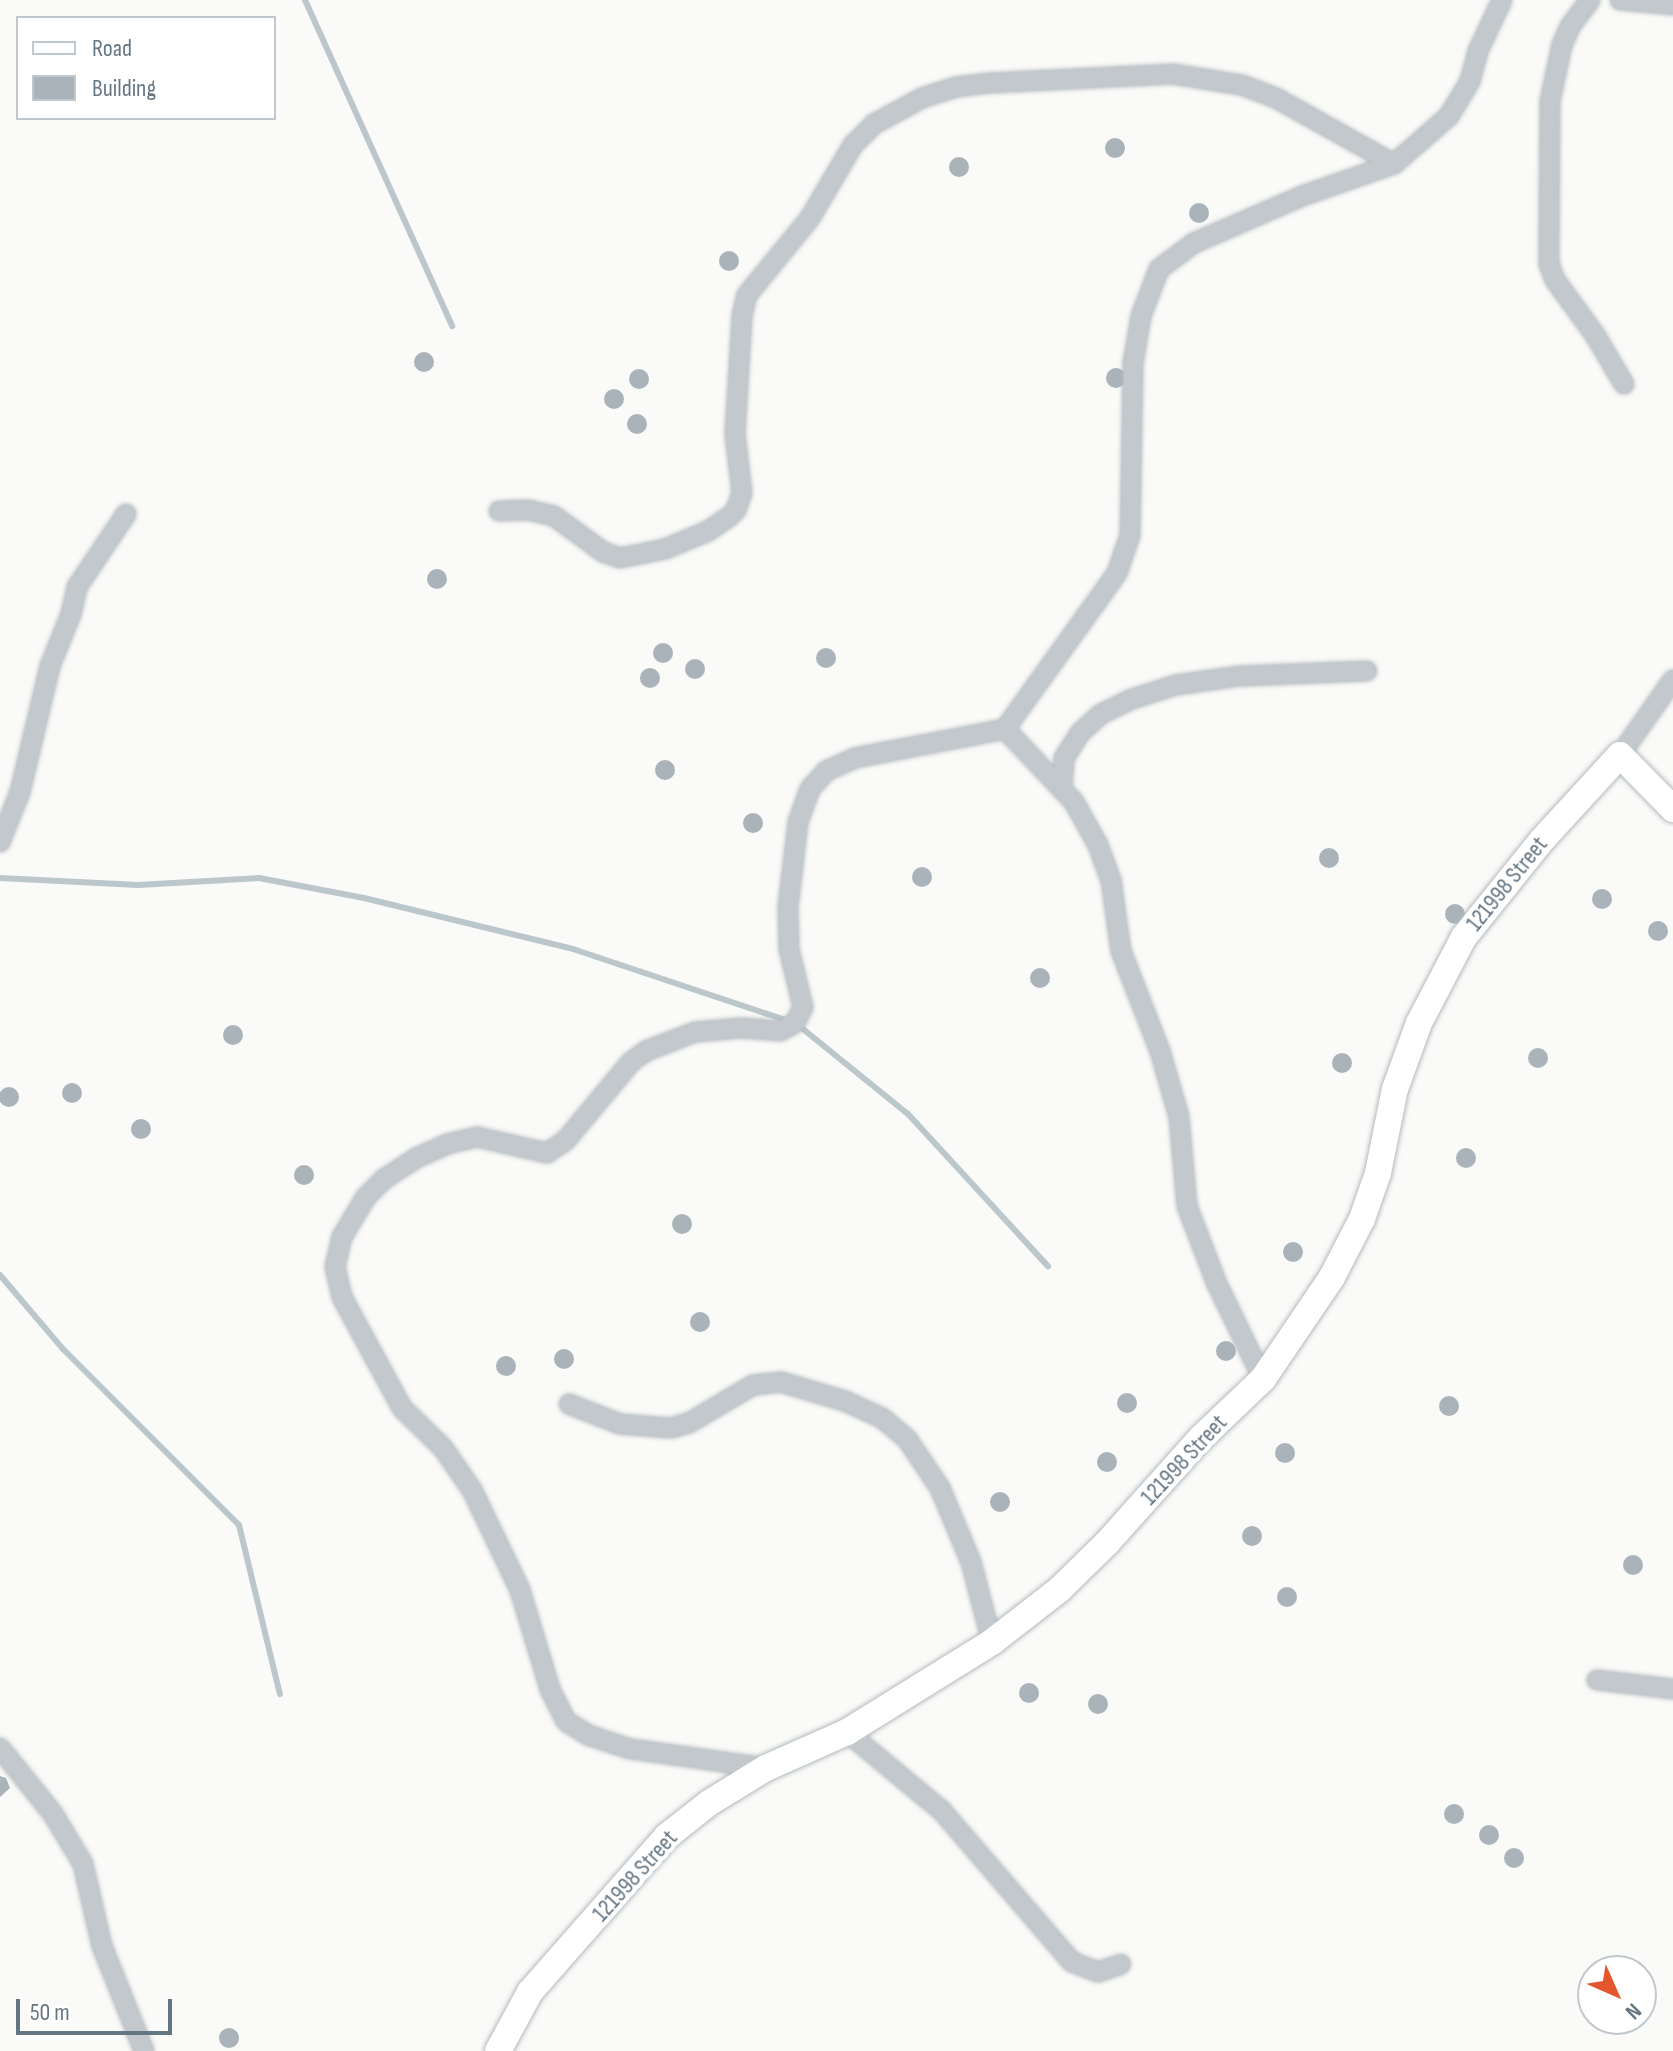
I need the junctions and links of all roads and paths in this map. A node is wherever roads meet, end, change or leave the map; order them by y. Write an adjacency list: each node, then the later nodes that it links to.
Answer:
1 (1502, 0): 5 (street)
2 (1590, 0): 6 (street)
3 (1620, 0): 4 (street)
4 (1673, 5)
5 (1394, 164): 7 (street); 11 (street)
6 (1624, 384)
7 (499, 511)
8 (126, 514): 15 (street)
9 (1367, 671): 13 (street)
10 (1673, 680): 12 (street)
11 (1005, 729): 13 (street); 24 (street)
12 (1620, 755): 14 (street); 16 (street, 121998 Street)
13 (1062, 788): 16 (street)
14 (1673, 809)
15 (0, 842)
16 (1263, 1379): 18 (street, 121998 Street)
17 (569, 1404): 18 (street)
18 (992, 1642): 21 (street, 121998 Street)
19 (1597, 1680): 20 (street)
20 (1673, 1689)
21 (847, 1732): 24 (street, 121998 Street); 26 (street)
22 (0, 1748): 25 (street)
23 (0, 1764): 25 (street)
24 (766, 1768): 28 (street, 121998 Street)
25 (22, 1777): 27 (street)
26 (1121, 1964)
27 (144, 2051)
28 (498, 2051)

